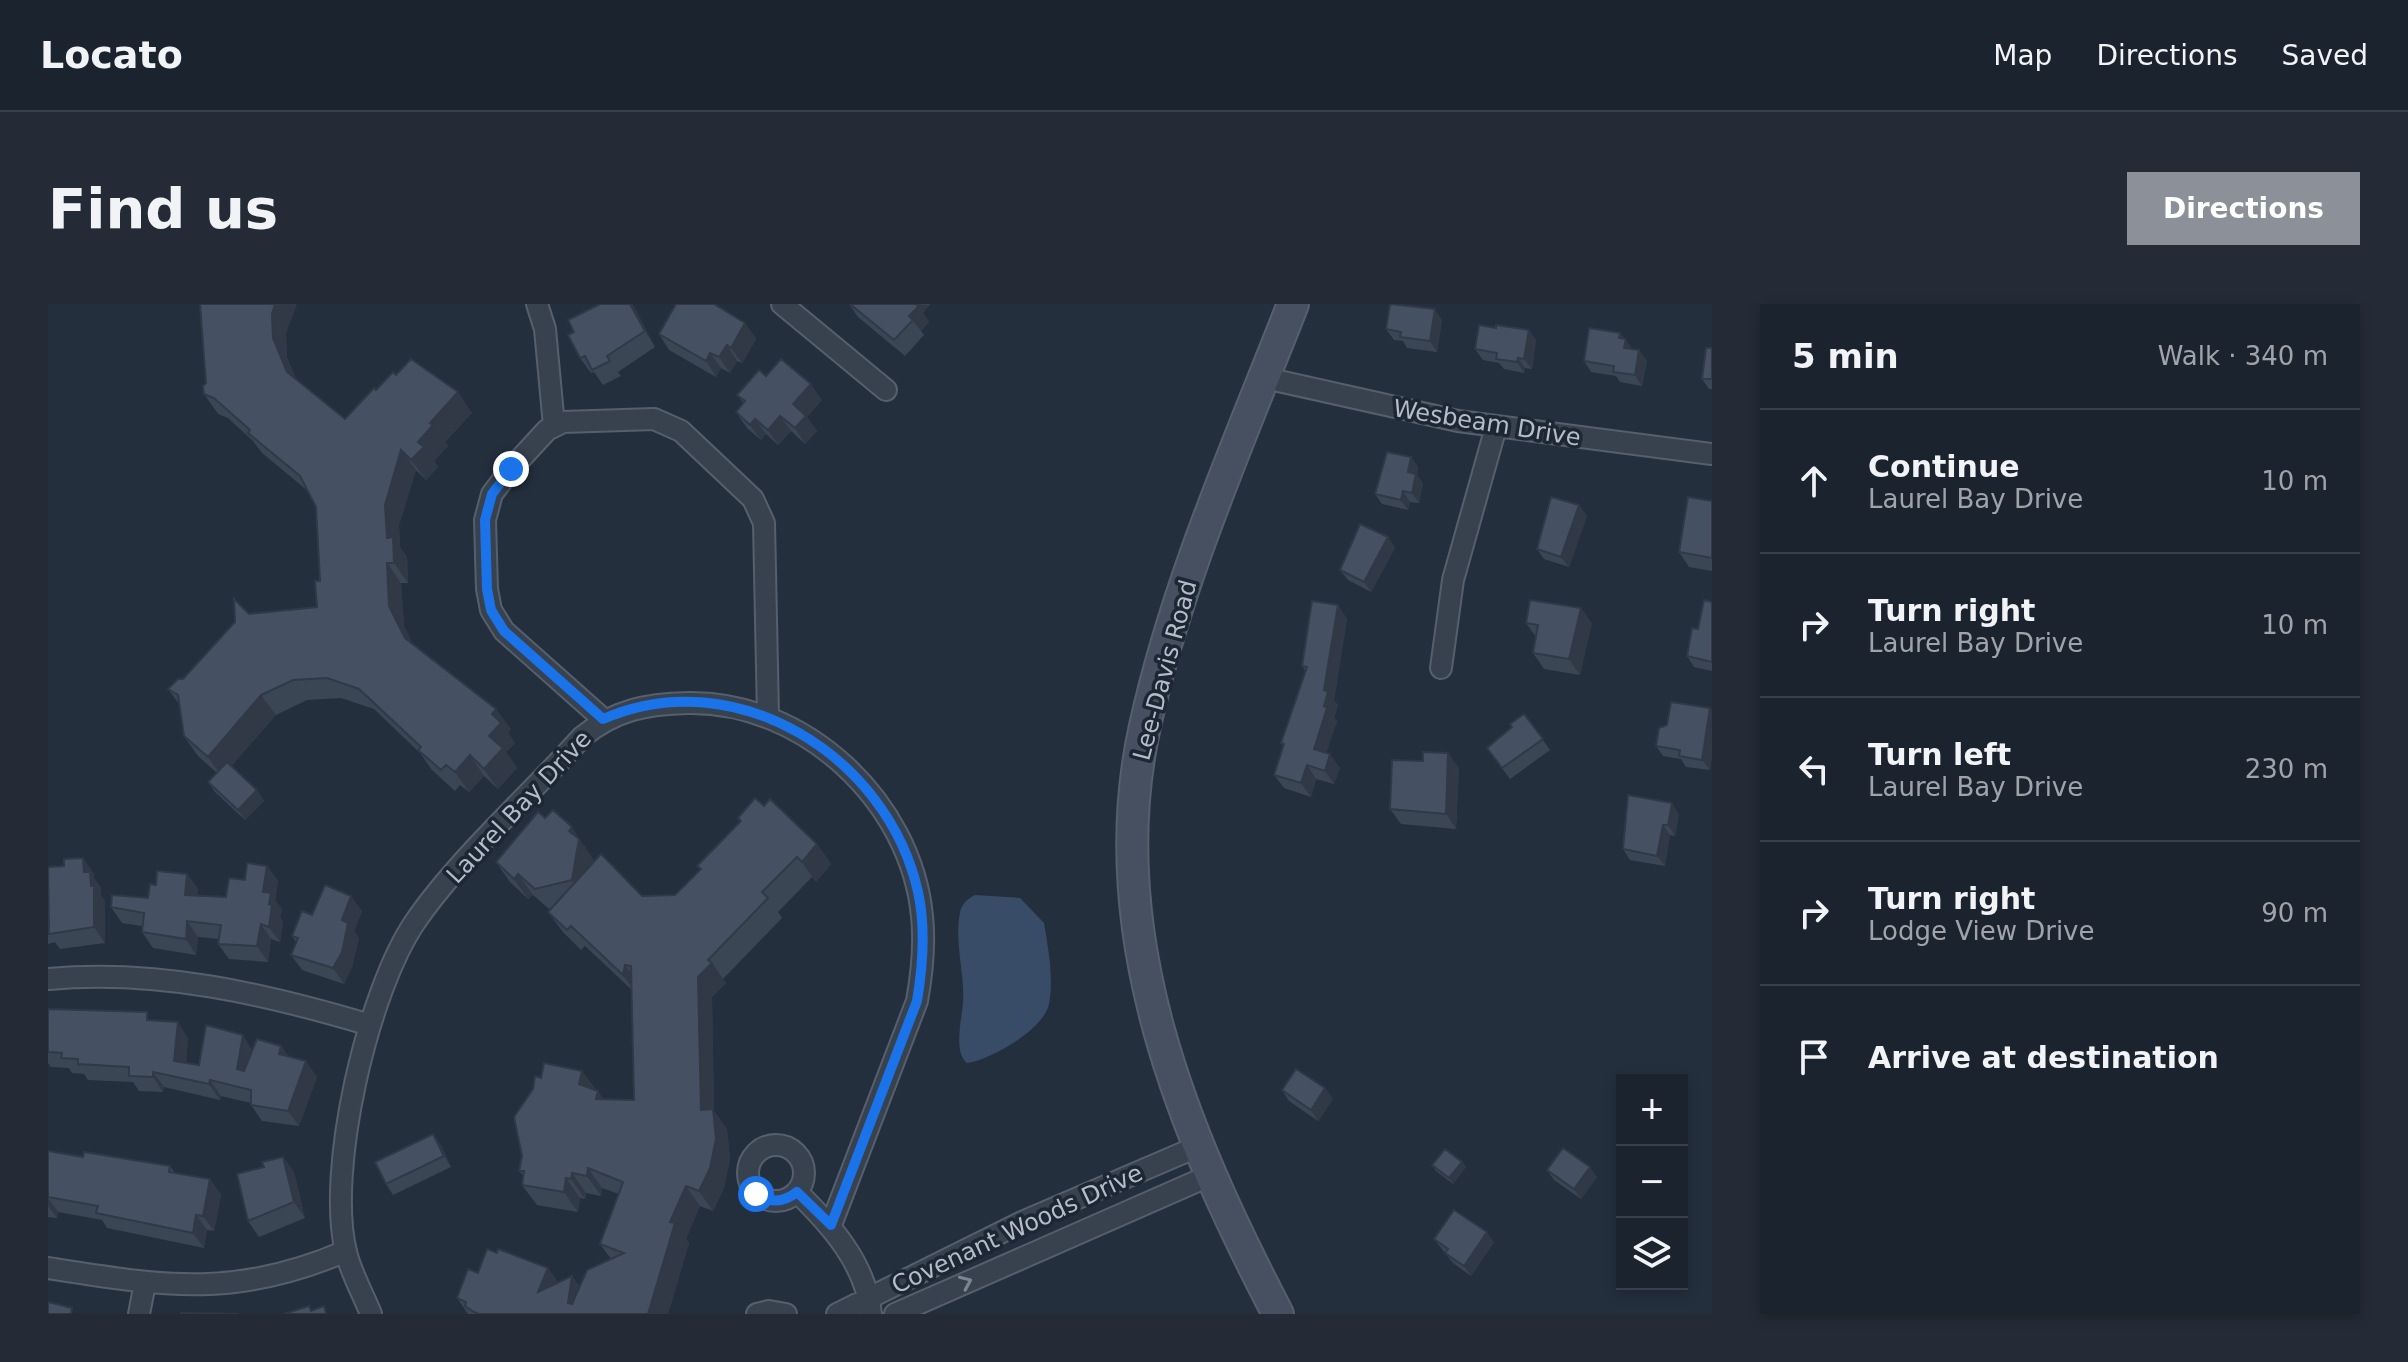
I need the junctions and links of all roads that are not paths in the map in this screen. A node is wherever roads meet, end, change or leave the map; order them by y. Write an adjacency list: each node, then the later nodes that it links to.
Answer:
1 (782, 304): 5 (street)
2 (1293, 304): 4 (main road, Lee-Davis Road)
3 (539, 305): 6 (street)
4 (1265, 378): 7 (street, Wesbeam Drive); 14 (main road, Lee-Davis Road)
5 (886, 390)
6 (554, 426): 10 (street); 11 (street)
7 (1496, 427): 8 (street, Wesbeam Drive); 9 (street)
8 (1712, 454)
9 (1441, 668)
10 (768, 716): 11 (street, Laurel Bay Drive); 17 (street, Laurel Bay Drive)
11 (603, 719): 13 (street, Laurel Bay Drive)
12 (48, 979): 13 (street)
13 (370, 1025): 18 (street, Laurel Bay Drive)
14 (1199, 1146): 15 (main road, Lee-Davis Road); 21 (street, Covenant Woods Drive)
15 (1211, 1175): 27 (street, Covenant Woods Drive, one-way to 15); 28 (main road, Lee-Davis Road)
16 (797, 1192): 17 (street)
17 (831, 1225): 21 (street)
18 (346, 1251): 20 (street); 23 (street, Laurel Bay Drive)
19 (48, 1268): 20 (street)
20 (145, 1283): 22 (street)
21 (870, 1306): 26 (street, Covenant Woods Drive)
22 (139, 1314)
23 (371, 1314)
24 (757, 1314): 25 (street)
25 (786, 1314)
26 (837, 1314)
27 (895, 1314)
28 (1278, 1314)

